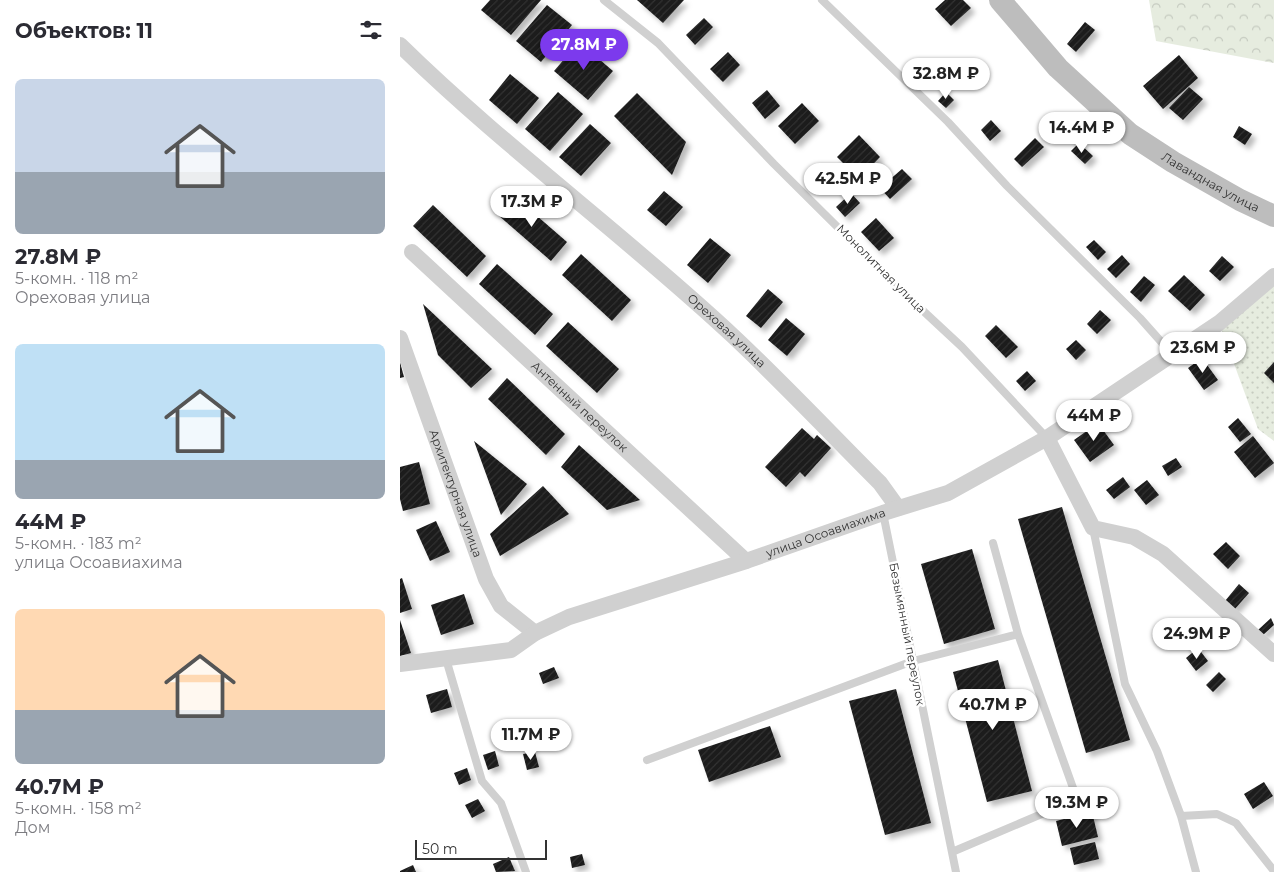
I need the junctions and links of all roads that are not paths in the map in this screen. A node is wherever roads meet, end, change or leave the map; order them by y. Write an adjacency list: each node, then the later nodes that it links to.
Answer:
1 (604, 0): 10 (lane, Монолитная улица)
2 (822, 0): 9 (lane)
3 (1000, 0): 5 (street, Лавандная улица)
4 (400, 45): 11 (street, Ореховая улица)
5 (1274, 216)
6 (412, 252): 14 (street, Антенный переулок)
7 (1274, 276): 9 (street, улица Осоавиахима)
8 (400, 338): 15 (street, Архитектурная улица)
9 (1172, 354): 10 (street, улица Осоавиахима)
10 (1047, 438): 11 (street, улица Осоавиахима); 12 (street)
11 (890, 510): 14 (street, улица Осоавиахима); 19 (lane, Безымянный переулок)
12 (1093, 528): 17 (street); 22 (lane)
13 (994, 543): 16 (lane)
14 (746, 561): 15 (street, улица Осоавиахима)
15 (535, 633): 18 (street, улица Осоавиахима)
16 (1018, 634): 19 (lane); 23 (lane)
17 (1274, 654)
18 (446, 659): 20 (street, улица Осоавиахима); 25 (lane)
19 (912, 661): 21 (lane); 23 (lane, Безымянный переулок)
20 (400, 664)
21 (647, 760)
22 (1181, 816): 24 (lane); 27 (lane)
23 (952, 852): 26 (lane, Безымянный переулок)
24 (1274, 871)
25 (526, 872)
26 (956, 872)
27 (1196, 872)

